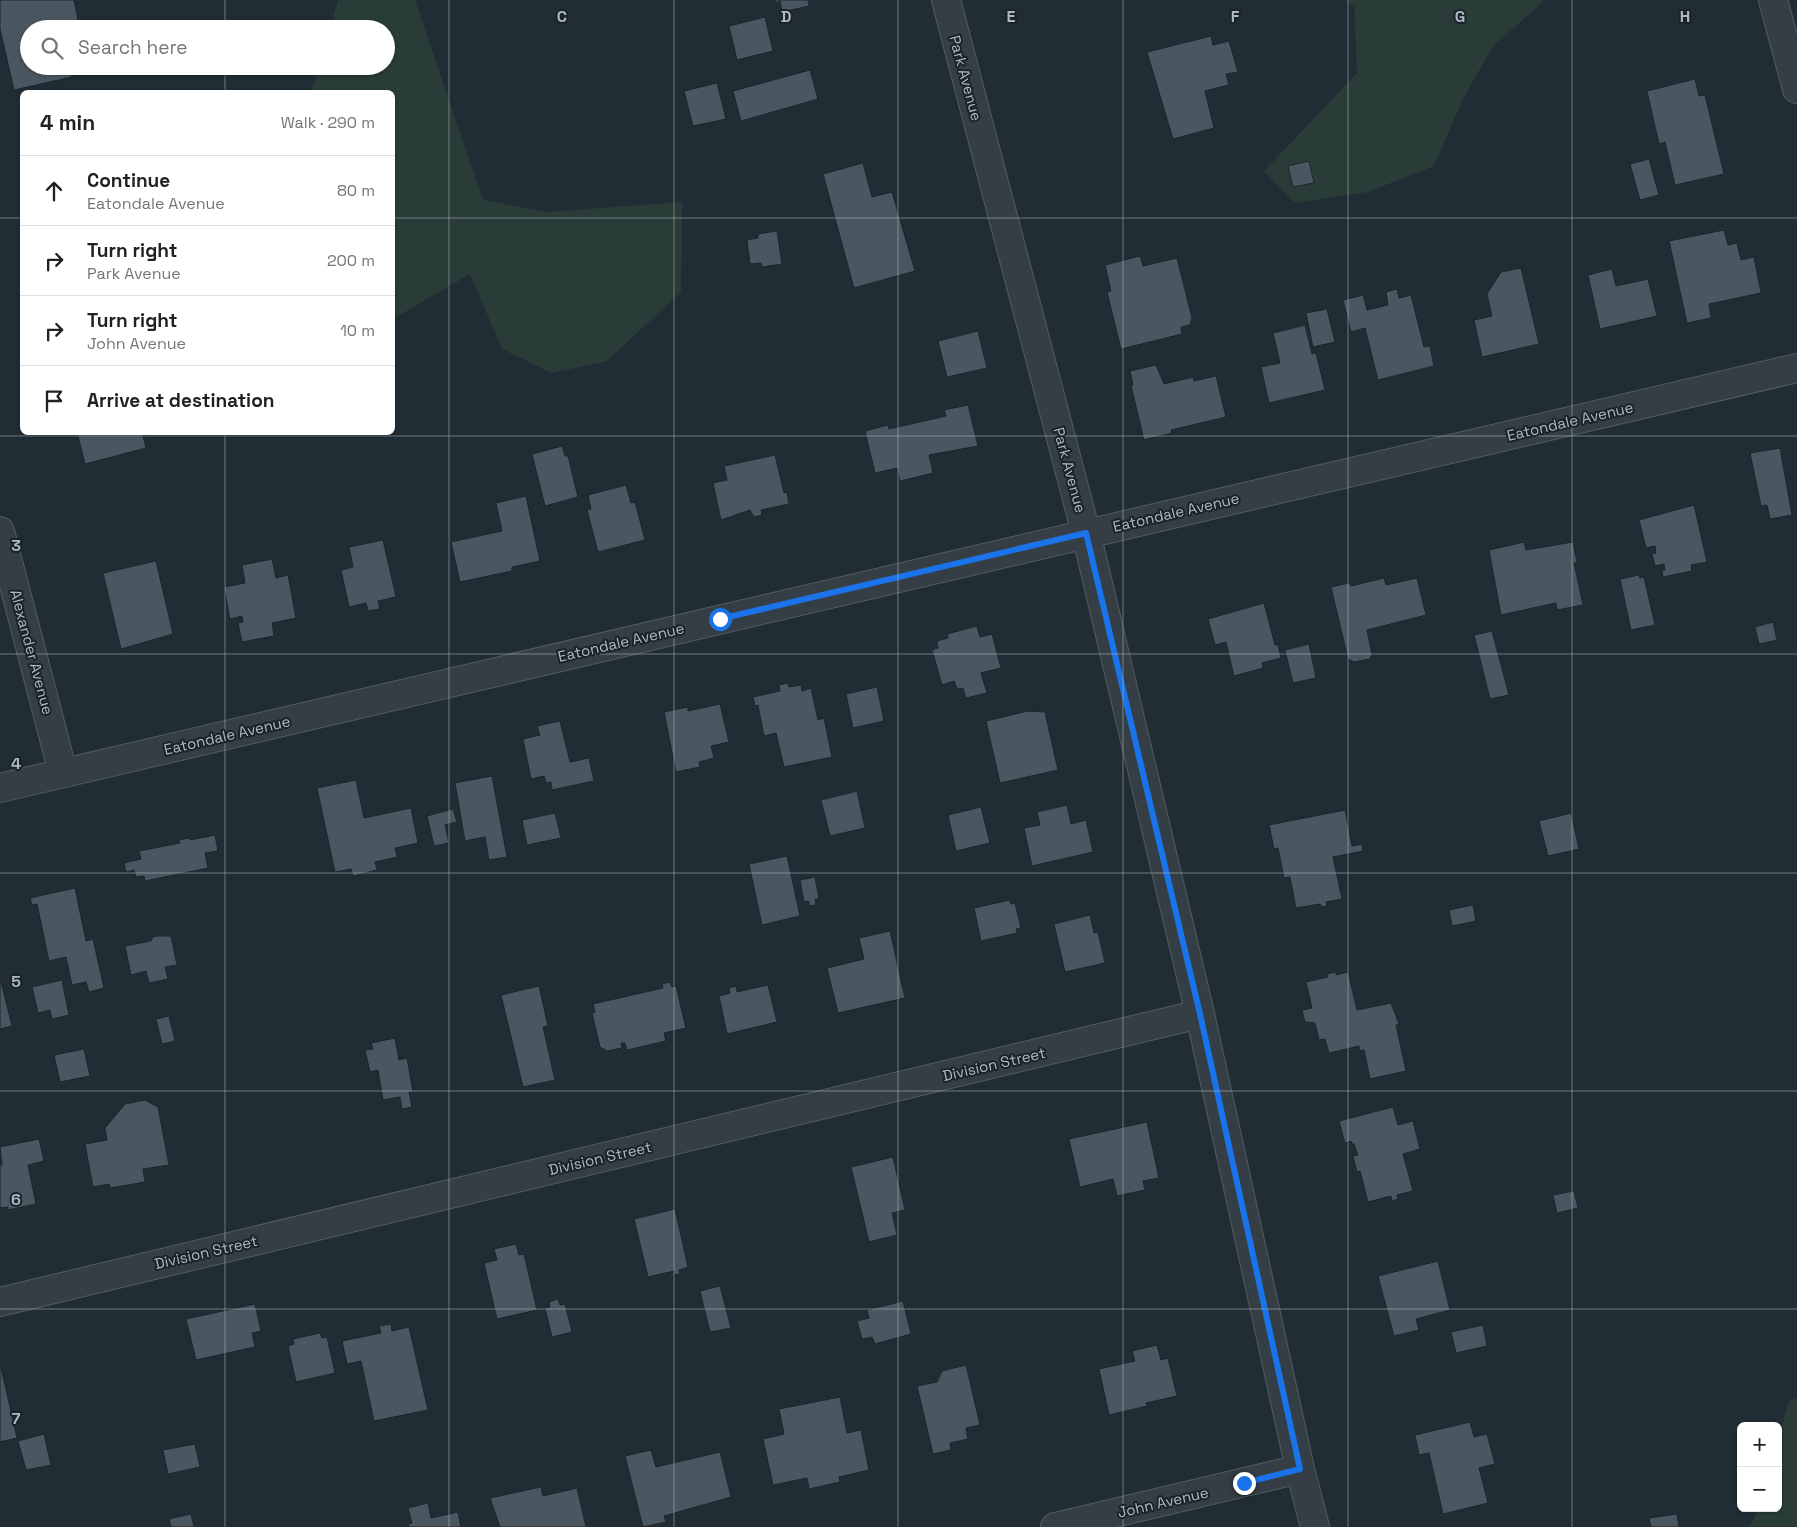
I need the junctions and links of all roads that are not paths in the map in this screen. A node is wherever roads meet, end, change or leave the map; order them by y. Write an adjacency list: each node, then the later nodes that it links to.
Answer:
1 (946, 0): 6 (street, Park Avenue)
2 (1773, 0): 3 (street)
3 (1797, 89)
4 (1797, 368): 6 (street, Eatondale Avenue)
5 (0, 531): 7 (street, Alexander Avenue)
6 (1086, 533): 7 (street, Eatondale Avenue); 9 (street, Park Avenue)
7 (63, 773): 8 (street, Eatondale Avenue)
8 (0, 788)
9 (1200, 1014): 10 (street, Division Street); 11 (street, Park Avenue)
10 (0, 1302)
11 (1300, 1469): 12 (street, John Avenue); 13 (street, Park Avenue)
12 (1055, 1527)
13 (1315, 1527)

